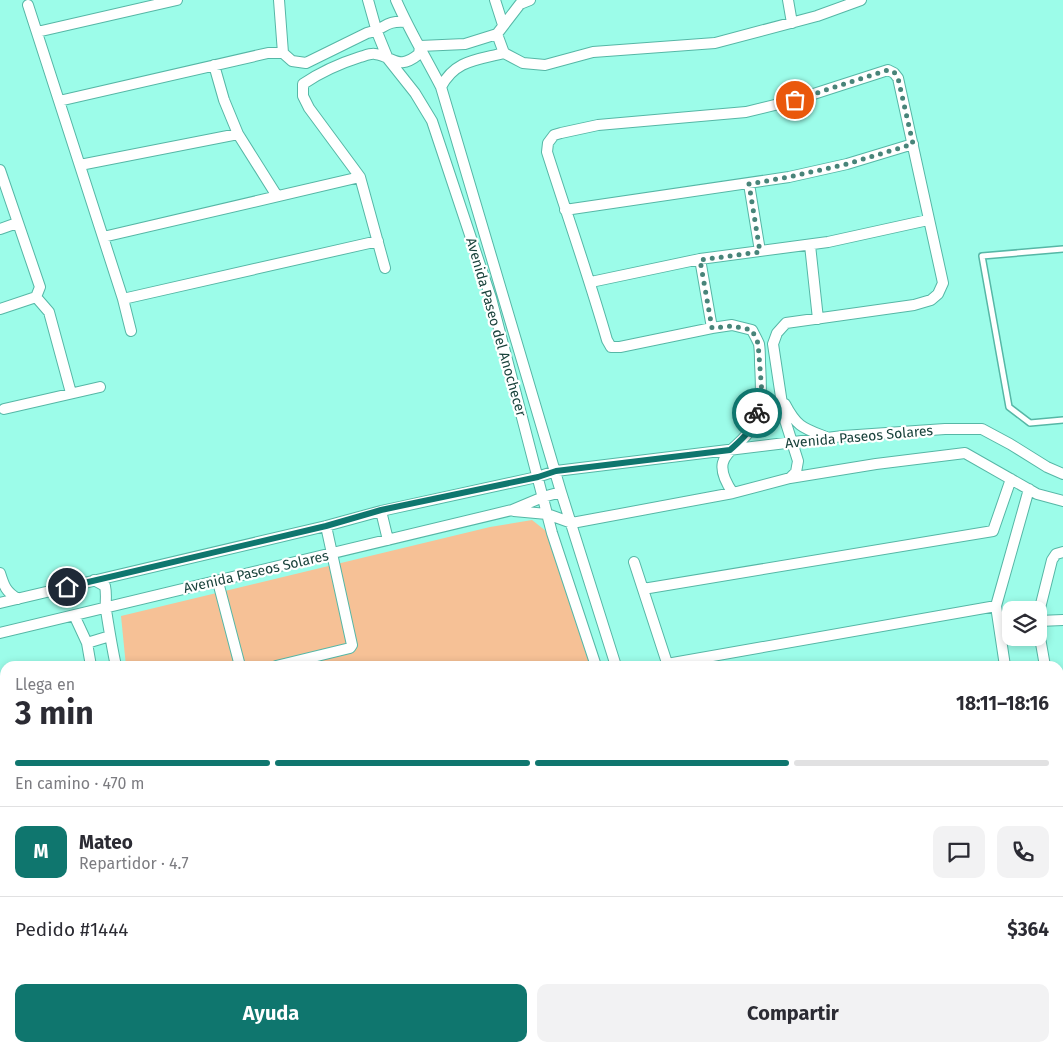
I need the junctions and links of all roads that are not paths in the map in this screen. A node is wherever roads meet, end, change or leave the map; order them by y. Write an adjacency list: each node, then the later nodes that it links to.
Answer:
1 (178, 0): 13 (street)
2 (279, 0): 17 (street)
3 (368, 0): 14 (street, Avenida Paseo del Anochecer)
4 (396, 0): 10 (street, Avenida Paseo del Anochecer)
5 (496, 0): 12 (street)
6 (530, 0): 12 (street)
7 (788, 0): 11 (street)
8 (860, 0): 11 (street)
9 (28, 6): 13 (street)
10 (406, 22): 14 (street); 15 (street, Avenida Paseo del Anochecer)
11 (792, 23): 18 (street)
12 (500, 30): 15 (street); 18 (street)
13 (37, 32): 23 (street)
14 (377, 32): 16 (street); 19 (street, Avenida Paseo del Anochecer)
15 (420, 46): 19 (street); 22 (street, Avenida Paseo del Anochecer)
16 (334, 49): 17 (street); 20 (street)
17 (283, 53): 21 (street)
18 (504, 53): 22 (street)
19 (388, 59): 20 (street); 59 (street, Avenida Paseo del Anochecer)
20 (342, 62): 28 (street)
21 (214, 65): 23 (street); 24 (street)
22 (441, 87): 57 (street, Avenida Paseo del Anochecer)
23 (59, 101): 26 (street)
24 (238, 134): 26 (street); 30 (street)
25 (913, 144): 29 (street); 31 (street); 32 (street)
26 (80, 165): 35 (street)
27 (0, 170): 33 (street)
28 (360, 177): 30 (street); 36 (street)
29 (749, 184): 31 (street); 39 (street)
30 (277, 196): 35 (street)
31 (565, 210): 42 (street)
32 (928, 220): 37 (street); 46 (street)
33 (17, 222): 34 (street); 43 (street)
34 (0, 229)
35 (103, 237): 44 (street)
36 (378, 241): 41 (street); 44 (street)
37 (810, 245): 39 (street); 46 (street)
38 (1063, 249): 53 (lane)
39 (760, 252): 40 (street)
40 (700, 260): 42 (street); 47 (street)
41 (385, 268)
42 (590, 282): 47 (street)
43 (36, 297): 45 (street); 50 (street)
44 (123, 299): 48 (street)
45 (0, 309)
46 (818, 319): 51 (street)
47 (712, 328): 56 (street)
48 (132, 331)
49 (100, 386): 50 (street)
50 (72, 393): 52 (street)
51 (782, 400): 54 (street); 55 (street)
52 (4, 409)
53 (1063, 420)
54 (827, 438): 55 (street, Avenida Paseos Solares); 58 (street, Avenida Paseos Solares)
55 (792, 442): 56 (street, Avenida Paseos Solares); 60 (street)
56 (730, 450): 57 (street, Avenida Paseos Solares); 64 (street)
57 (556, 471): 59 (street, Avenida Paseos Solares); 63 (street, Avenida Paseo del Anochecer)
58 (1063, 474)
59 (538, 477): 65 (street, Avenida Paseo del Anochecer); 67 (street, Avenida Paseos Solares)
60 (790, 478): 61 (street, Avenida Paseos Solares); 64 (street, Avenida Paseos Solares)
61 (1011, 479): 62 (street, Avenida Paseos Solares); 79 (street)
62 (1029, 489): 66 (street, Avenida Paseos Solares); 83 (street)
63 (562, 492): 65 (street, Avenida Paseos Solares); 70 (street, Avenida Paseo del Anochecer)
64 (733, 493): 70 (street, Avenida Paseos Solares)
65 (543, 497): 68 (street, Avenida Paseos Solares); 69 (street, Avenida Paseo del Anochecer)
66 (1063, 501)
67 (381, 510): 71 (street, Avenida Paseos Solares); 72 (street)
68 (512, 510): 69 (street, Avenida Paseos Solares); 72 (street, Avenida Paseos Solares)
69 (547, 514): 70 (street, Avenida Paseos Solares); 96 (street, Avenida Paseo del Anochecer)
70 (572, 523): 97 (street, Avenida Paseo del Anochecer)
71 (326, 526): 74 (street); 77 (street, Avenida Paseos Solares)
72 (388, 540): 74 (street, Avenida Paseos Solares)
73 (1063, 552): 81 (street)
74 (332, 554): 78 (street, Avenida Paseos Solares); 95 (street)
75 (634, 562): 79 (street)
76 (0, 573): 80 (street)
77 (94, 580): 80 (street, Avenida Paseos Solares); 84 (street)
78 (218, 582): 84 (street, Avenida Paseos Solares); 94 (street)
79 (643, 589): 98 (street)
80 (18, 599): 82 (street, Avenida Paseos Solares)
81 (1042, 601)
82 (0, 603)
83 (996, 606): 99 (street); 100 (street)
84 (106, 607): 85 (street, Avenida Paseos Solares); 89 (street)
85 (74, 615): 88 (street, Avenida Paseos Solares); 90 (street)
86 (1063, 620): 87 (street)
87 (1047, 621)
88 (1, 632)
89 (110, 636): 90 (street); 93 (street)
90 (87, 643): 92 (street)
91 (1041, 646): 101 (street)
92 (90, 661)
93 (115, 661)
94 (239, 661)
95 (297, 661)
96 (594, 661)
97 (614, 661)
98 (667, 661)
99 (690, 661)
100 (1004, 661)
101 (1044, 661)

